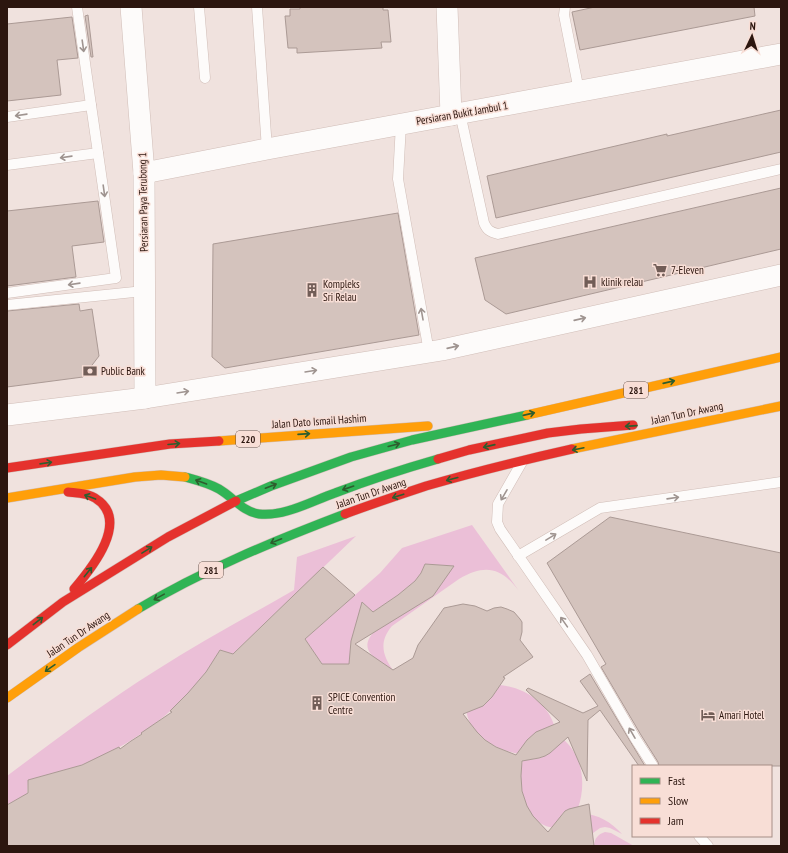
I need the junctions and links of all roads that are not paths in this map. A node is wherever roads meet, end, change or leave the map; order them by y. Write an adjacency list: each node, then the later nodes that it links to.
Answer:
1 (78, 7): 10 (lane, one-way to 10)
2 (131, 7): 18 (street, Persiaran Paya Terubong 1)
3 (199, 7): 8 (lane)
4 (257, 7): 14 (lane)
5 (447, 7): 11 (street)
6 (565, 7): 9 (lane)
7 (781, 54): 9 (street, Persiaran Bukit Jambul 1)
8 (205, 78)
9 (579, 91): 11 (street, Persiaran Bukit Jambul 1)
10 (91, 105): 12 (lane, one-way to 12); 15 (lane)
11 (456, 114): 13 (street, Persiaran Bukit Jambul 1); 17 (lane)
12 (7, 116)
13 (401, 124): 14 (street, Persiaran Bukit Jambul 1); 23 (lane, one-way to 13)
14 (267, 149): 18 (street, Persiaran Bukit Jambul 1)
15 (98, 153): 16 (lane, one-way to 16); 21 (lane, one-way to 21)
16 (7, 165)
17 (781, 169)
18 (144, 173): 20 (street, Persiaran Paya Terubong 1)
19 (781, 275): 23 (street, one-way to 19)
20 (144, 291): 22 (lane); 25 (street, Persiaran Paya Terubong 1)
21 (7, 293)
22 (7, 305)
23 (429, 352): 25 (street, one-way to 23)
24 (781, 357): 29 (main road, 281, one-way to 24)
25 (145, 398): 27 (street)
26 (781, 406): 28 (main road, Jalan Tun Dr Awang / 281)
27 (7, 415)
28 (712, 420): 30 (main road, Jalan Tun Dr Awang / 281, one-way to 30); 35 (main road, one-way to 35)
29 (491, 423): 31 (main road, Jalan Dato Ismail Hashim / 220, one-way to 29); 35 (main road, 281, one-way to 29)
30 (523, 461): 36 (lane, one-way to 36); 39 (main road, Jalan Tun Dr Awang / 281, one-way to 39)
31 (7, 468)
32 (781, 482): 36 (lane, one-way to 32)
33 (49, 491): 34 (main road); 35 (main road, one-way to 33); 37 (main road, one-way to 33)
34 (7, 498)
35 (235, 501): 37 (main road, 281, one-way to 35)
36 (518, 556): 40 (lane, one-way to 36)
37 (63, 602): 38 (main road, 281, one-way to 37)
38 (7, 645)
39 (7, 698)
40 (652, 765)
41 (700, 837): 42 (lane)
42 (708, 846)

